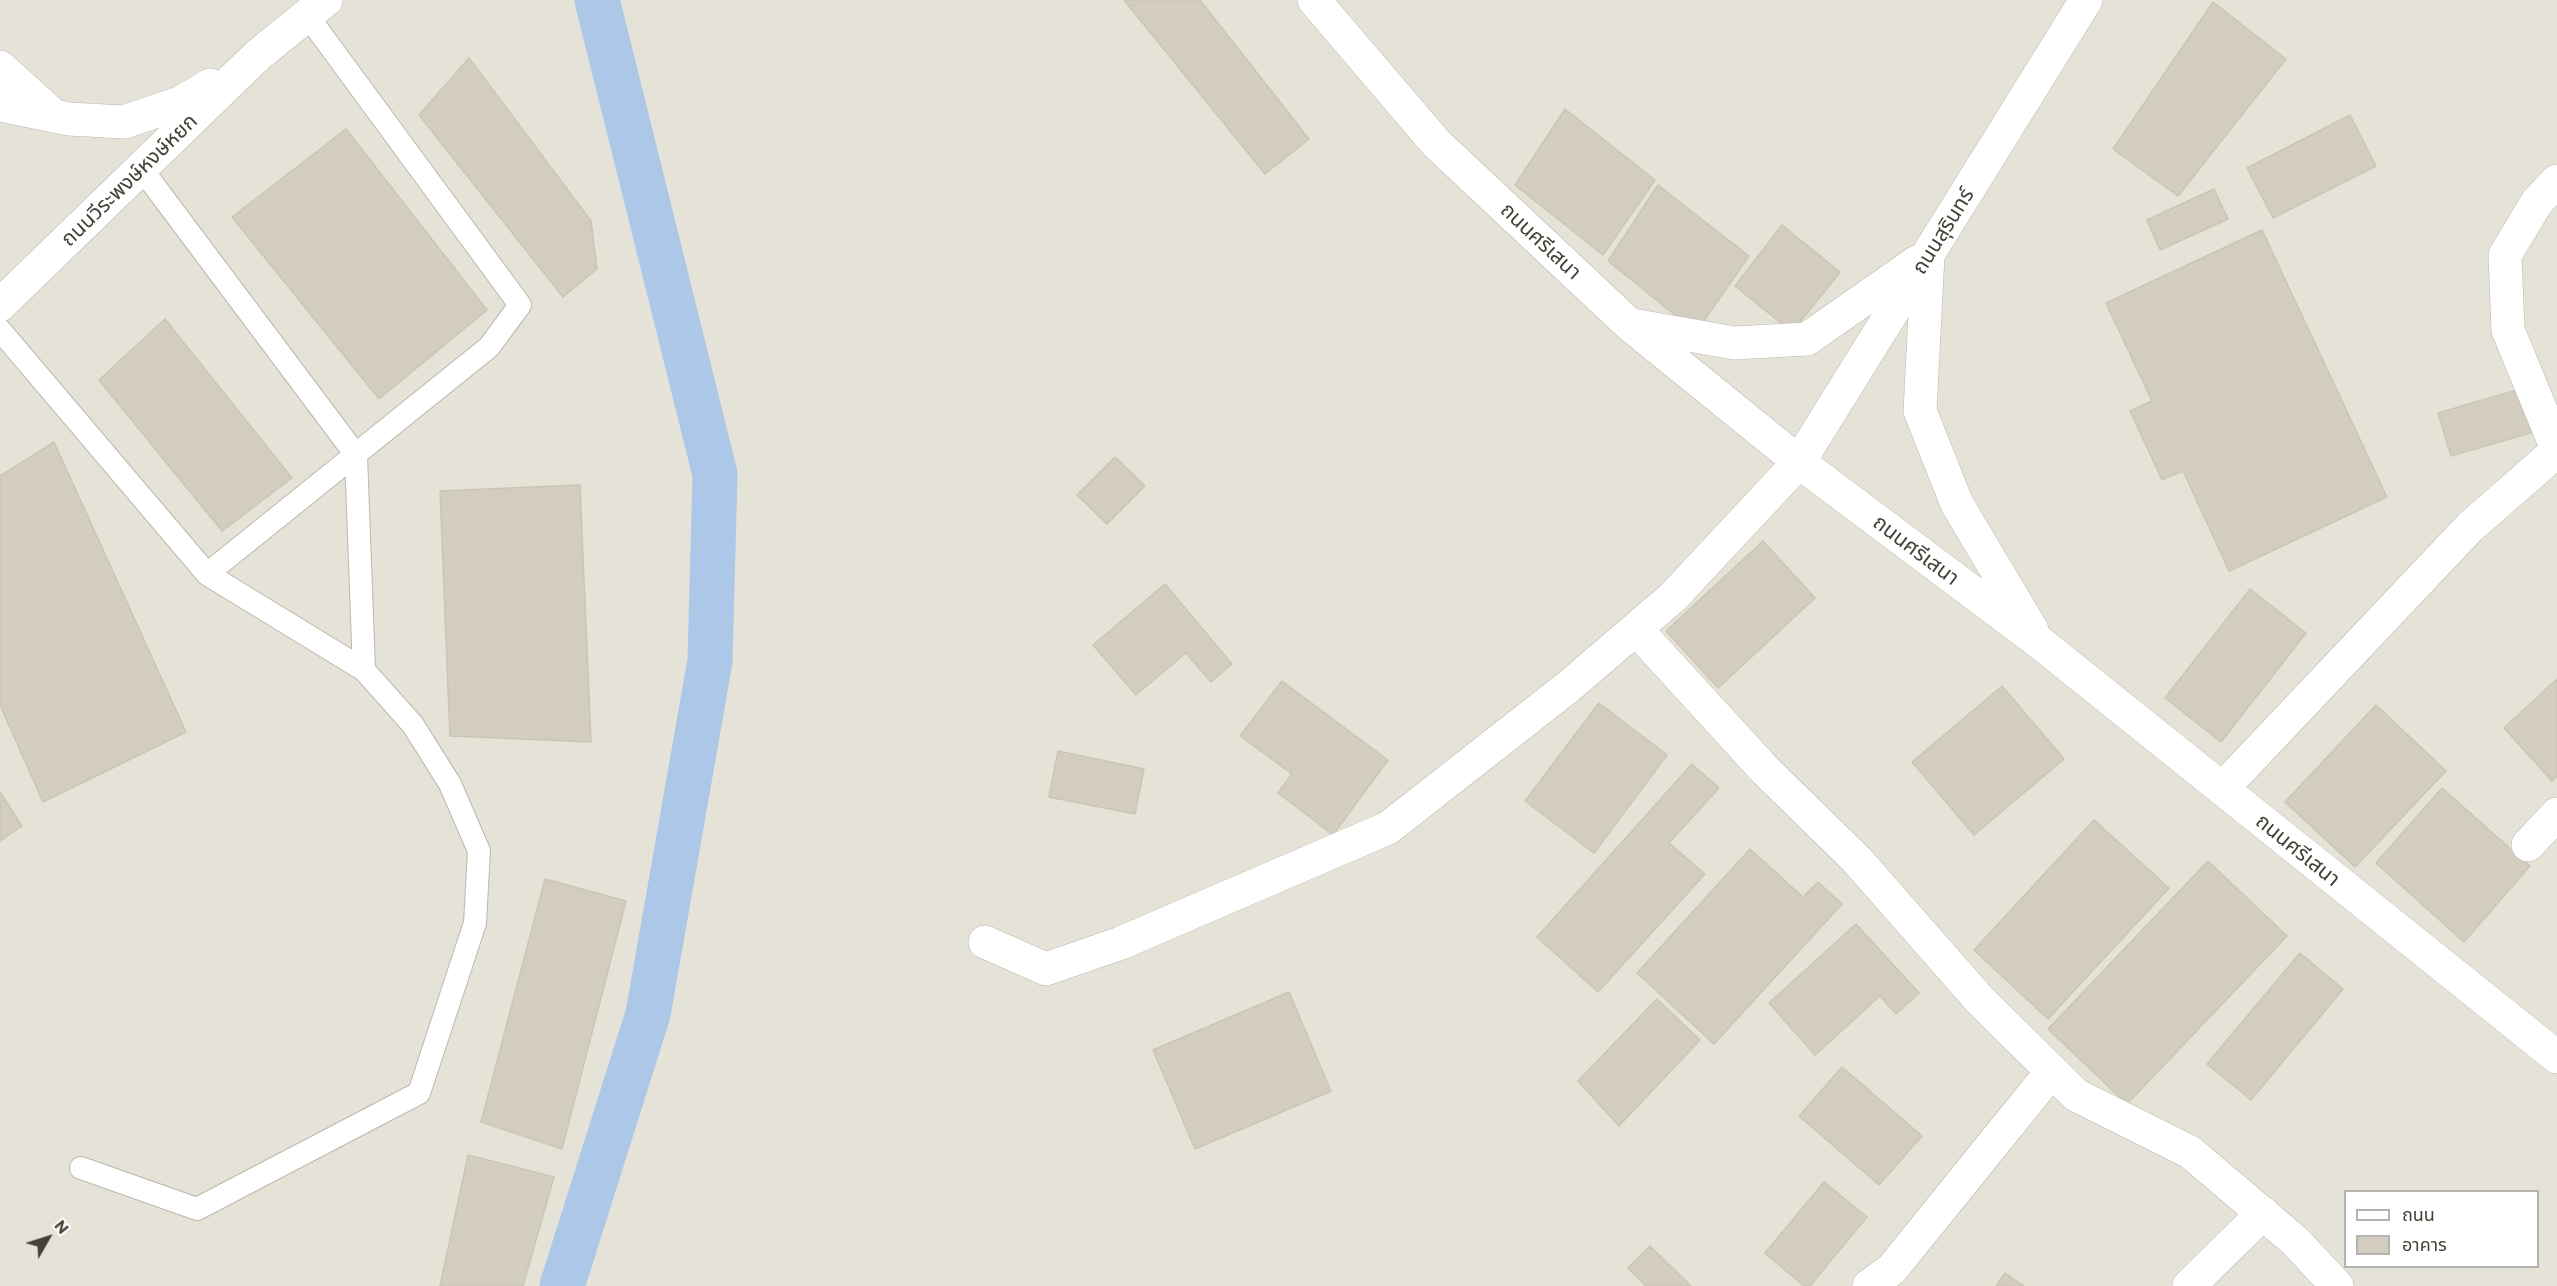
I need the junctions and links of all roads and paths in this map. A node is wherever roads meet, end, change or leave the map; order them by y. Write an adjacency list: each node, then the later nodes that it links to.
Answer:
1 (1314, 0): 12 (street, ถนนศรีเสนา)
2 (2086, 0): 10 (street, ถนนสุรินทร์)
3 (317, 8): 4 (street, ถนนวีระพงษ์หงษ์หยก); 15 (lane)
4 (258, 55): 7 (street, ถนนวีระพงษ์หงษ์หยก); 8 (street, ถนนวีระพงษ์หงษ์หยก)
5 (0, 67): 7 (street)
6 (0, 105): 7 (street, ถนนวีระพงษ์หงษ์หยก)
7 (55, 117)
8 (141, 168): 11 (street, ถนนวีระพงษ์หงษ์หยก); 15 (lane)
9 (2557, 181): 14 (street)
10 (1928, 255): 12 (street); 16 (street, ถนนสุรินทร์); 19 (street)
11 (0, 305)
12 (1630, 325): 16 (street, ถนนศรีเสนา)
13 (0, 330): 17 (lane)
14 (2557, 450): 21 (street)
15 (356, 455): 17 (lane); 20 (lane)
16 (1798, 462): 18 (street, ถนนสุรินทร์); 19 (street, ถนนศรีเสนา)
17 (207, 574): 20 (lane)
18 (1636, 629): 24 (street, ถนนสุรินทร์); 26 (street)
19 (2039, 642): 21 (street, ถนนศรีเสนา)
20 (364, 670): 27 (lane)
21 (2222, 789): 25 (street, ถนนศรีเสนา)
22 (2557, 814): 23 (street)
23 (2528, 845)
24 (985, 942)
25 (2557, 1057)
26 (2052, 1071): 28 (street); 29 (street)
27 (81, 1168)
28 (2263, 1213): 30 (street); 31 (street)
29 (1869, 1286)
30 (2189, 1286)
31 (2337, 1286)

